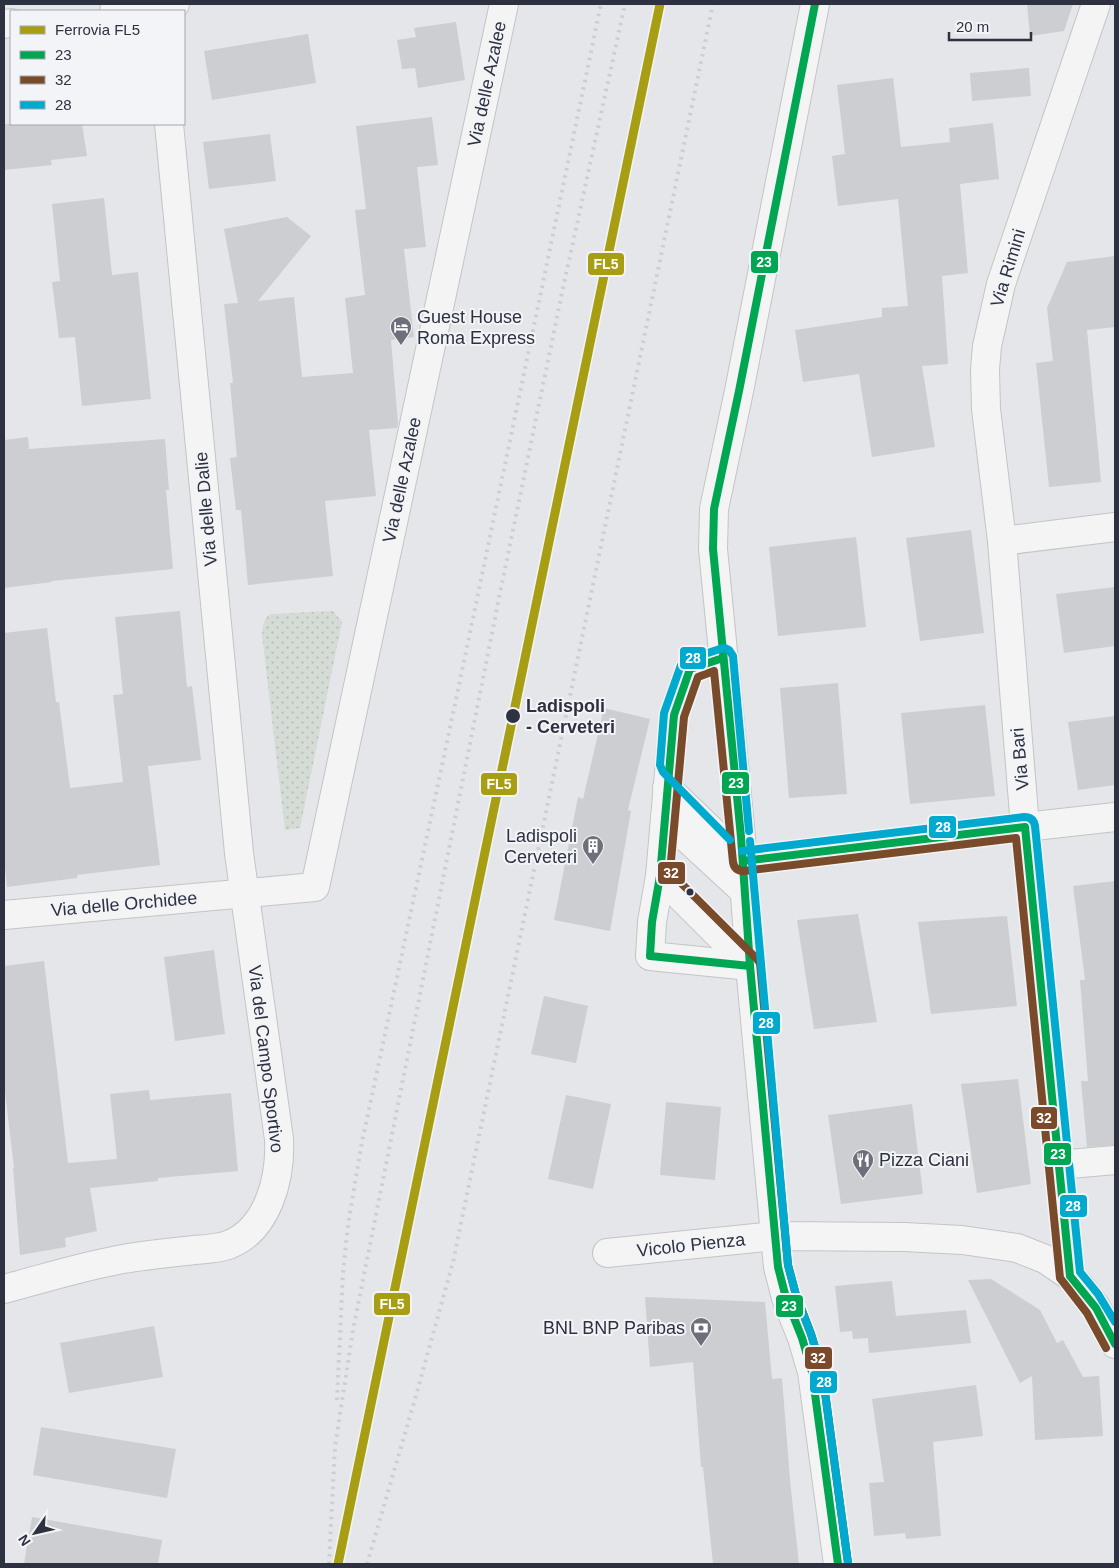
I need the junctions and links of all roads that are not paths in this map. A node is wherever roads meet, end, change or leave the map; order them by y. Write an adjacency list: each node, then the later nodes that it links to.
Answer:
1 (504, 4): 17 (street, Via delle Azalee)
2 (815, 4): 9 (street)
3 (1096, 4): 8 (street, Via Rimini)
4 (164, 7): 5 (street)
5 (126, 10)
6 (169, 125): 17 (street, Via delle Dalie)
7 (1115, 527): 8 (street)
8 (1002, 541): 13 (street, Via Bari)
9 (723, 658): 10 (street); 14 (street)
10 (668, 776): 12 (street); 14 (street)
11 (1115, 817): 13 (street)
12 (665, 818): 15 (street); 16 (street)
13 (1025, 827): 14 (street); 22 (street, Via Bari)
14 (742, 849): 16 (street)
15 (658, 886): 19 (street); 19 (street); 20 (street)
16 (744, 891): 20 (street)
17 (244, 894): 18 (street, Via delle Orchidee); 26 (street, Via del Campo Sportivo)
18 (4, 915)
19 (717, 962): 20 (street)
20 (750, 966): 23 (street)
21 (1115, 1160): 22 (street)
22 (1058, 1165): 25 (street, Via Bari)
23 (775, 1236): 24 (street, Vicolo Pienza); 25 (street, Vicolo Pienza); 28 (street)
24 (607, 1253)
25 (1070, 1276): 27 (street, Vicolo Pienza)
26 (4, 1289)
27 (1115, 1344)
28 (838, 1564)

